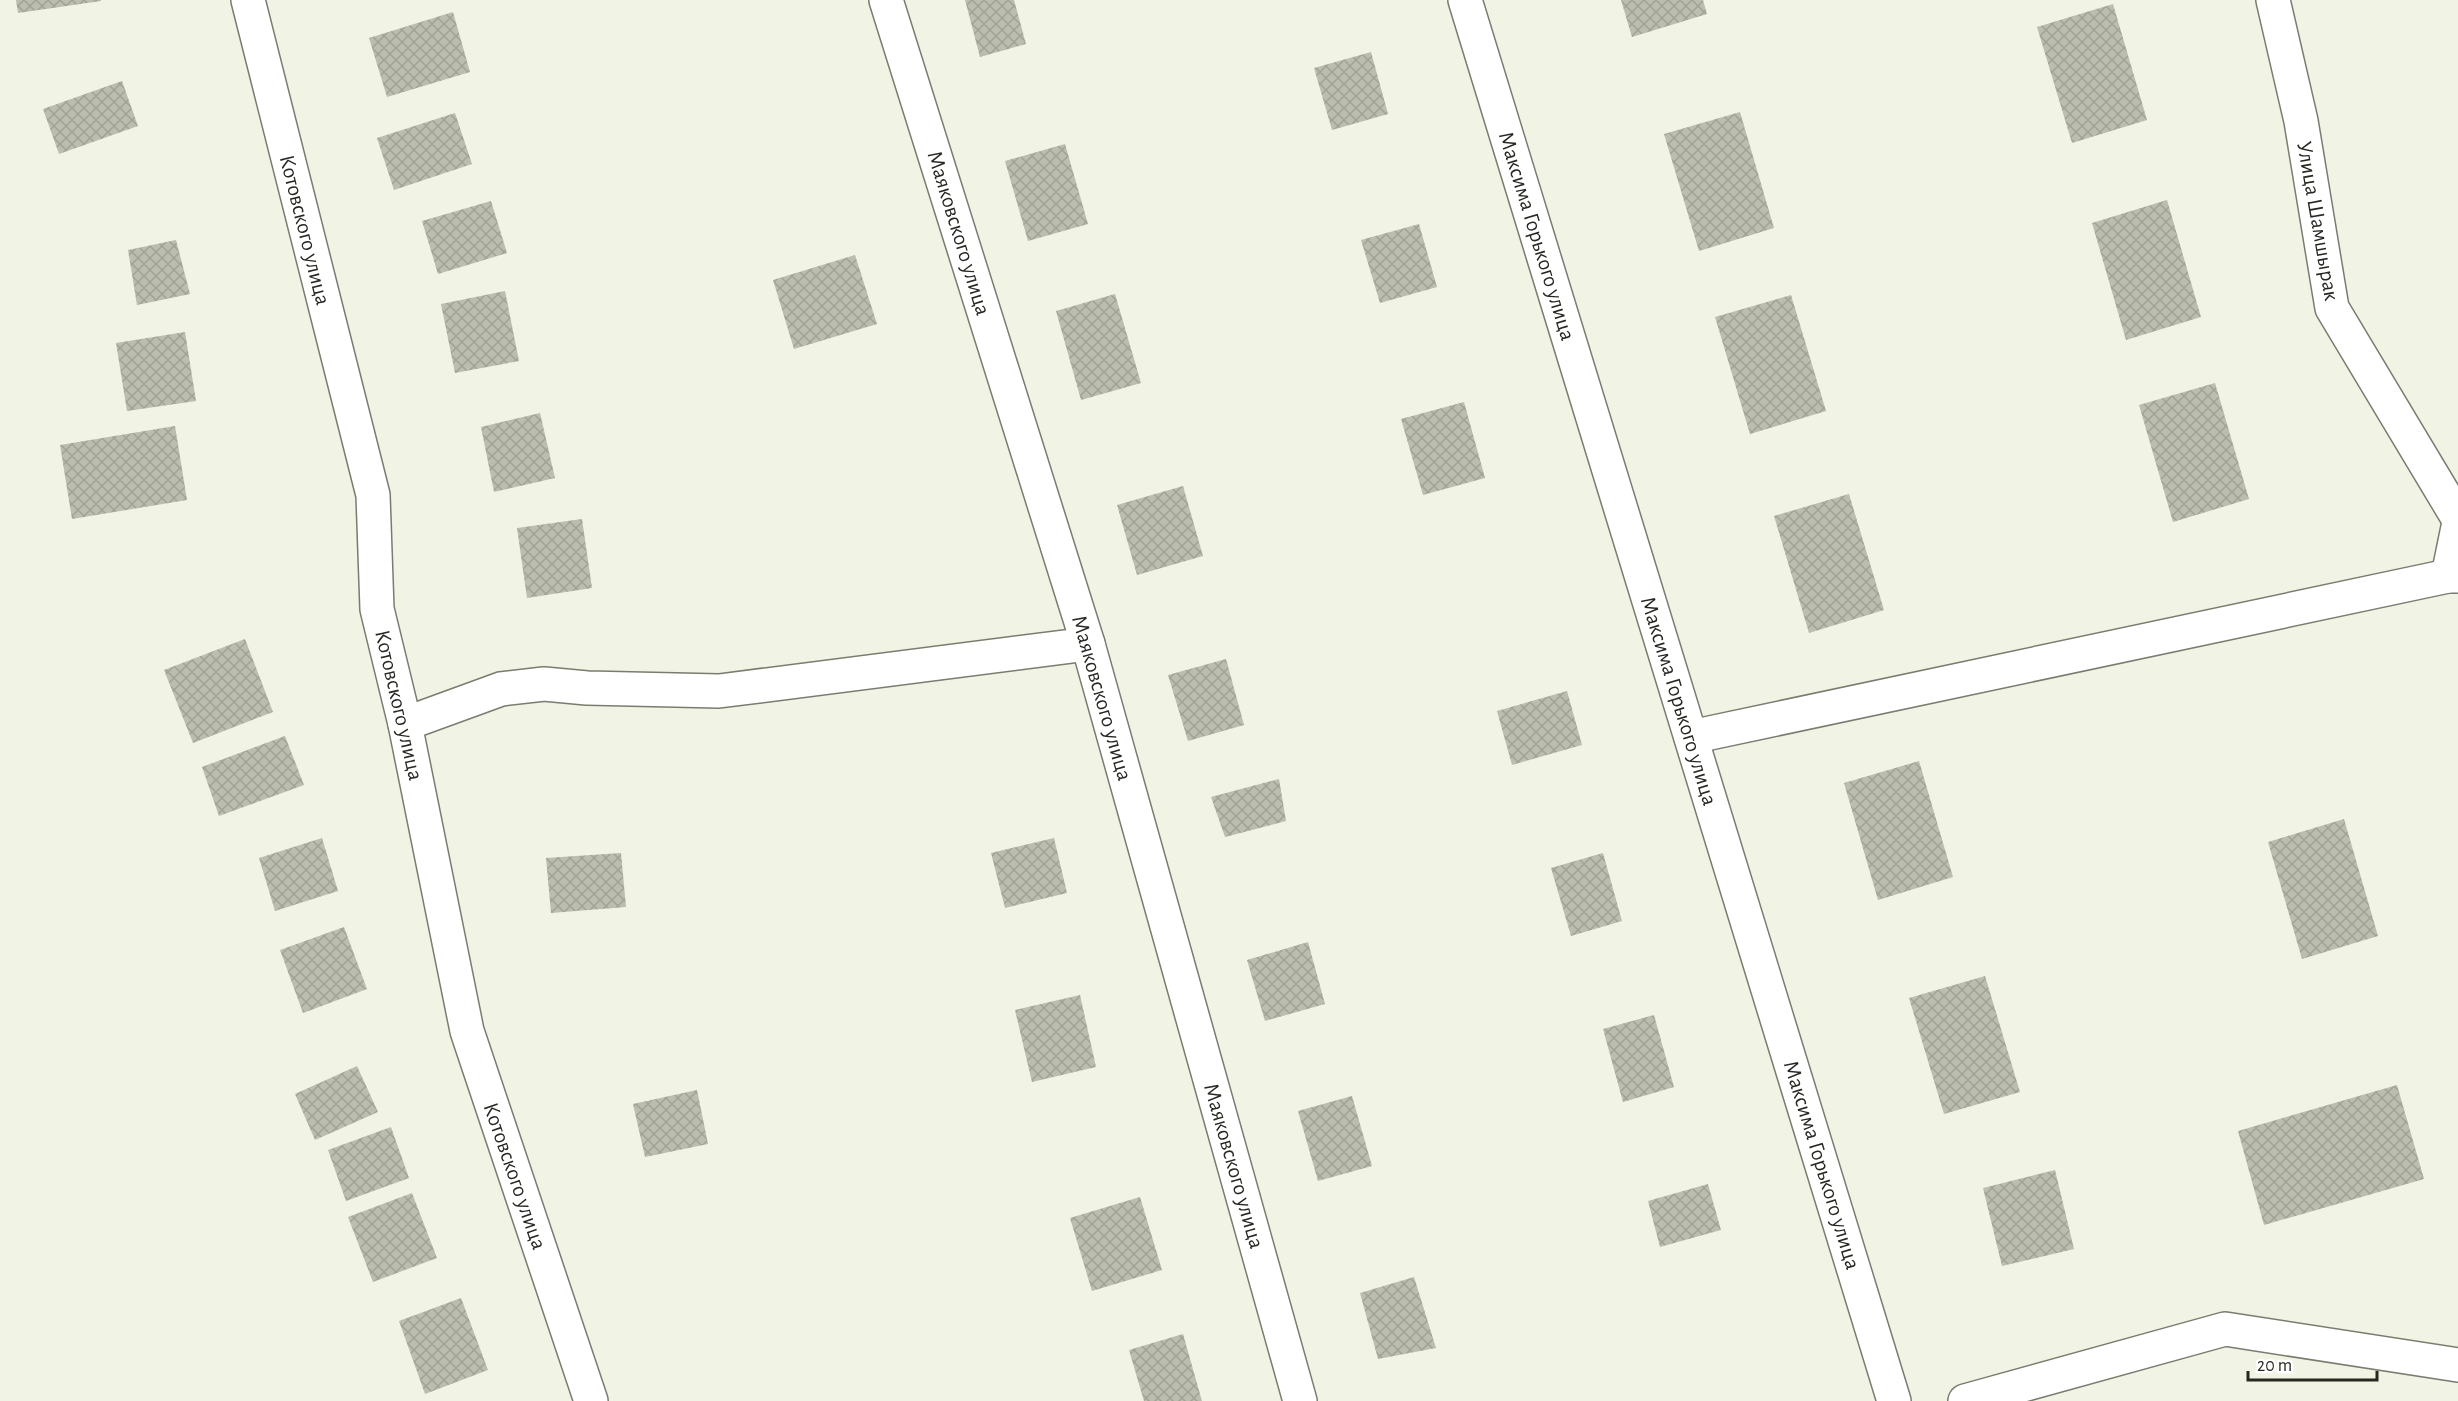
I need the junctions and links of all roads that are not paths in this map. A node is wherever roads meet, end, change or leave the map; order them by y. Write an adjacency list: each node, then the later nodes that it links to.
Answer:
1 (248, 0): 9 (street, Котовского улица)
2 (886, 0): 8 (street, Маяковского улица)
3 (1465, 0): 10 (street, Максима Горького улица)
4 (2273, 0): 5 (street, Улица Шамшырак)
5 (2458, 518)
6 (2458, 527): 7 (street)
7 (2453, 576): 10 (street)
8 (1088, 644): 9 (street); 13 (street, Маяковского улица)
9 (405, 724): 12 (street, Котовского улица)
10 (1691, 737): 14 (street, Максима Горького улица)
11 (2458, 1365): 15 (street)
12 (591, 1401)
13 (1300, 1401)
14 (1894, 1401)
15 (1965, 1401)

